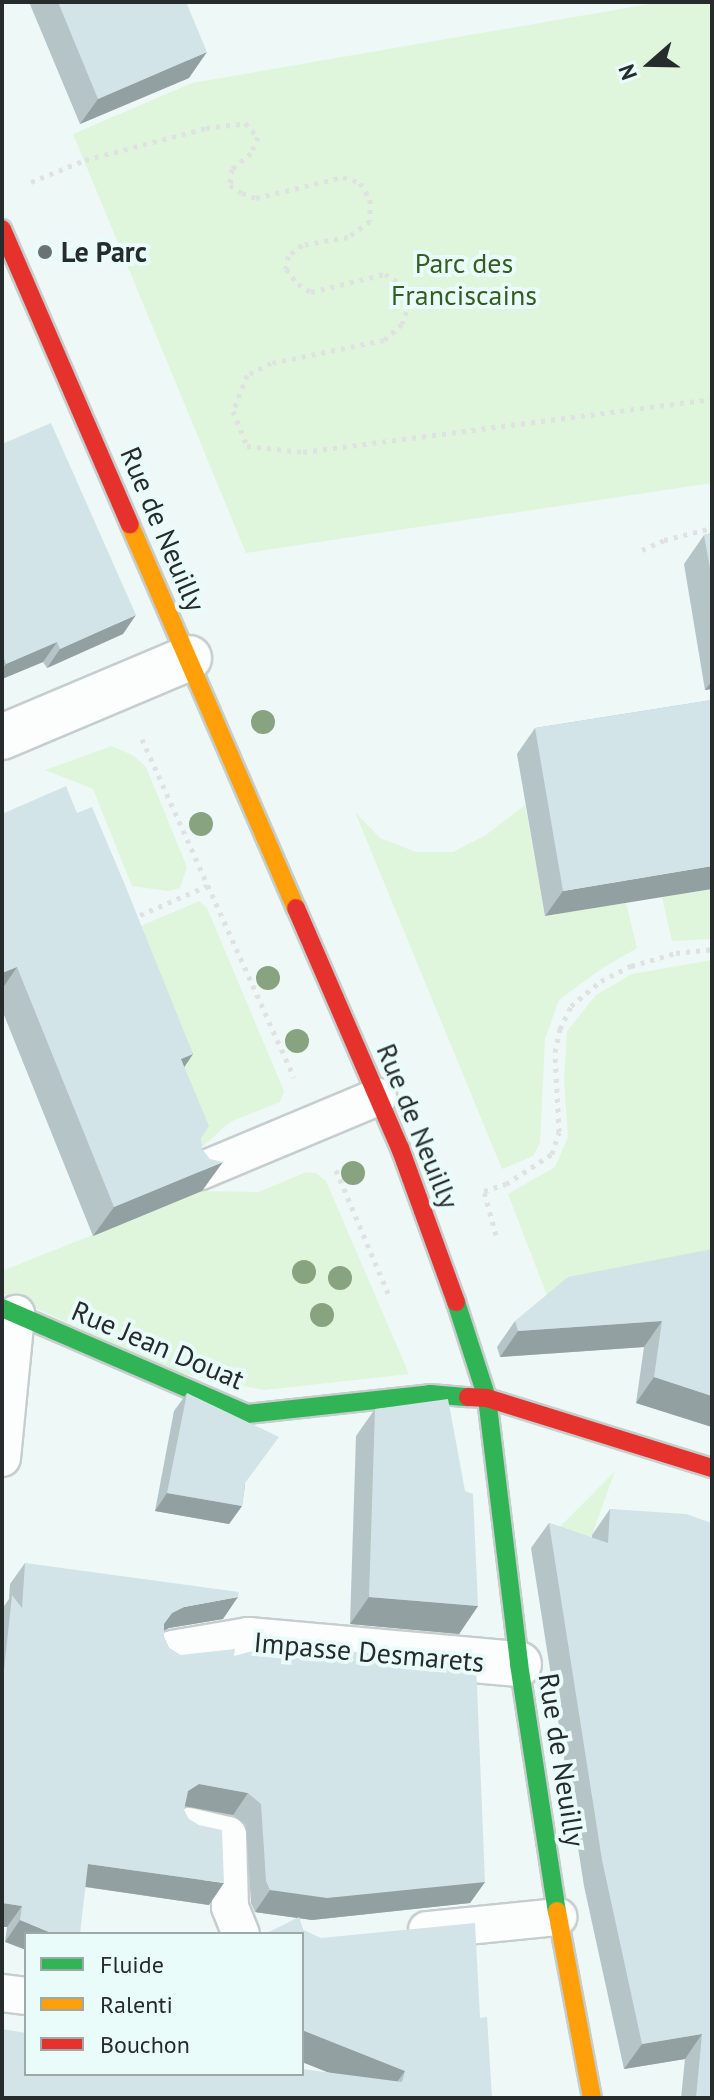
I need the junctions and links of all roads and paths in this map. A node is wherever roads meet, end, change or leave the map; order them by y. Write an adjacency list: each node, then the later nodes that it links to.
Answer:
1 (16, 188): 3 (path)
2 (2, 229): 6 (street, Rue de Neuilly)
3 (712, 399)
4 (712, 528): 5 (path)
5 (642, 550)
6 (189, 658): 7 (street); 12 (street, Rue de Neuilly)
7 (119, 688): 8 (street); 9 (path)
8 (2, 737)
9 (207, 886): 10 (path); 13 (path)
10 (123, 922)
11 (712, 949): 15 (path)
12 (378, 1097): 13 (lane); 18 (street, Rue de Neuilly)
13 (316, 1125): 14 (lane); 16 (path)
14 (201, 1171)
15 (496, 1237)
16 (389, 1295)
17 (9, 1311): 18 (street, Rue Jean Douat); 19 (lane)
18 (487, 1398): 20 (street, Rue Jean Douat); 22 (street, Rue de Neuilly)
19 (2, 1458)
20 (712, 1468)
21 (173, 1653): 22 (street, Impasse Desmarets)
22 (519, 1664): 24 (street, Rue de Neuilly)
23 (189, 1826): 25 (lane)
24 (558, 1917): 26 (lane); 29 (street, Rue de Neuilly)
25 (240, 1932)
26 (392, 1933)
27 (2, 1993): 28 (lane)
28 (24, 1996)
29 (592, 2098)

